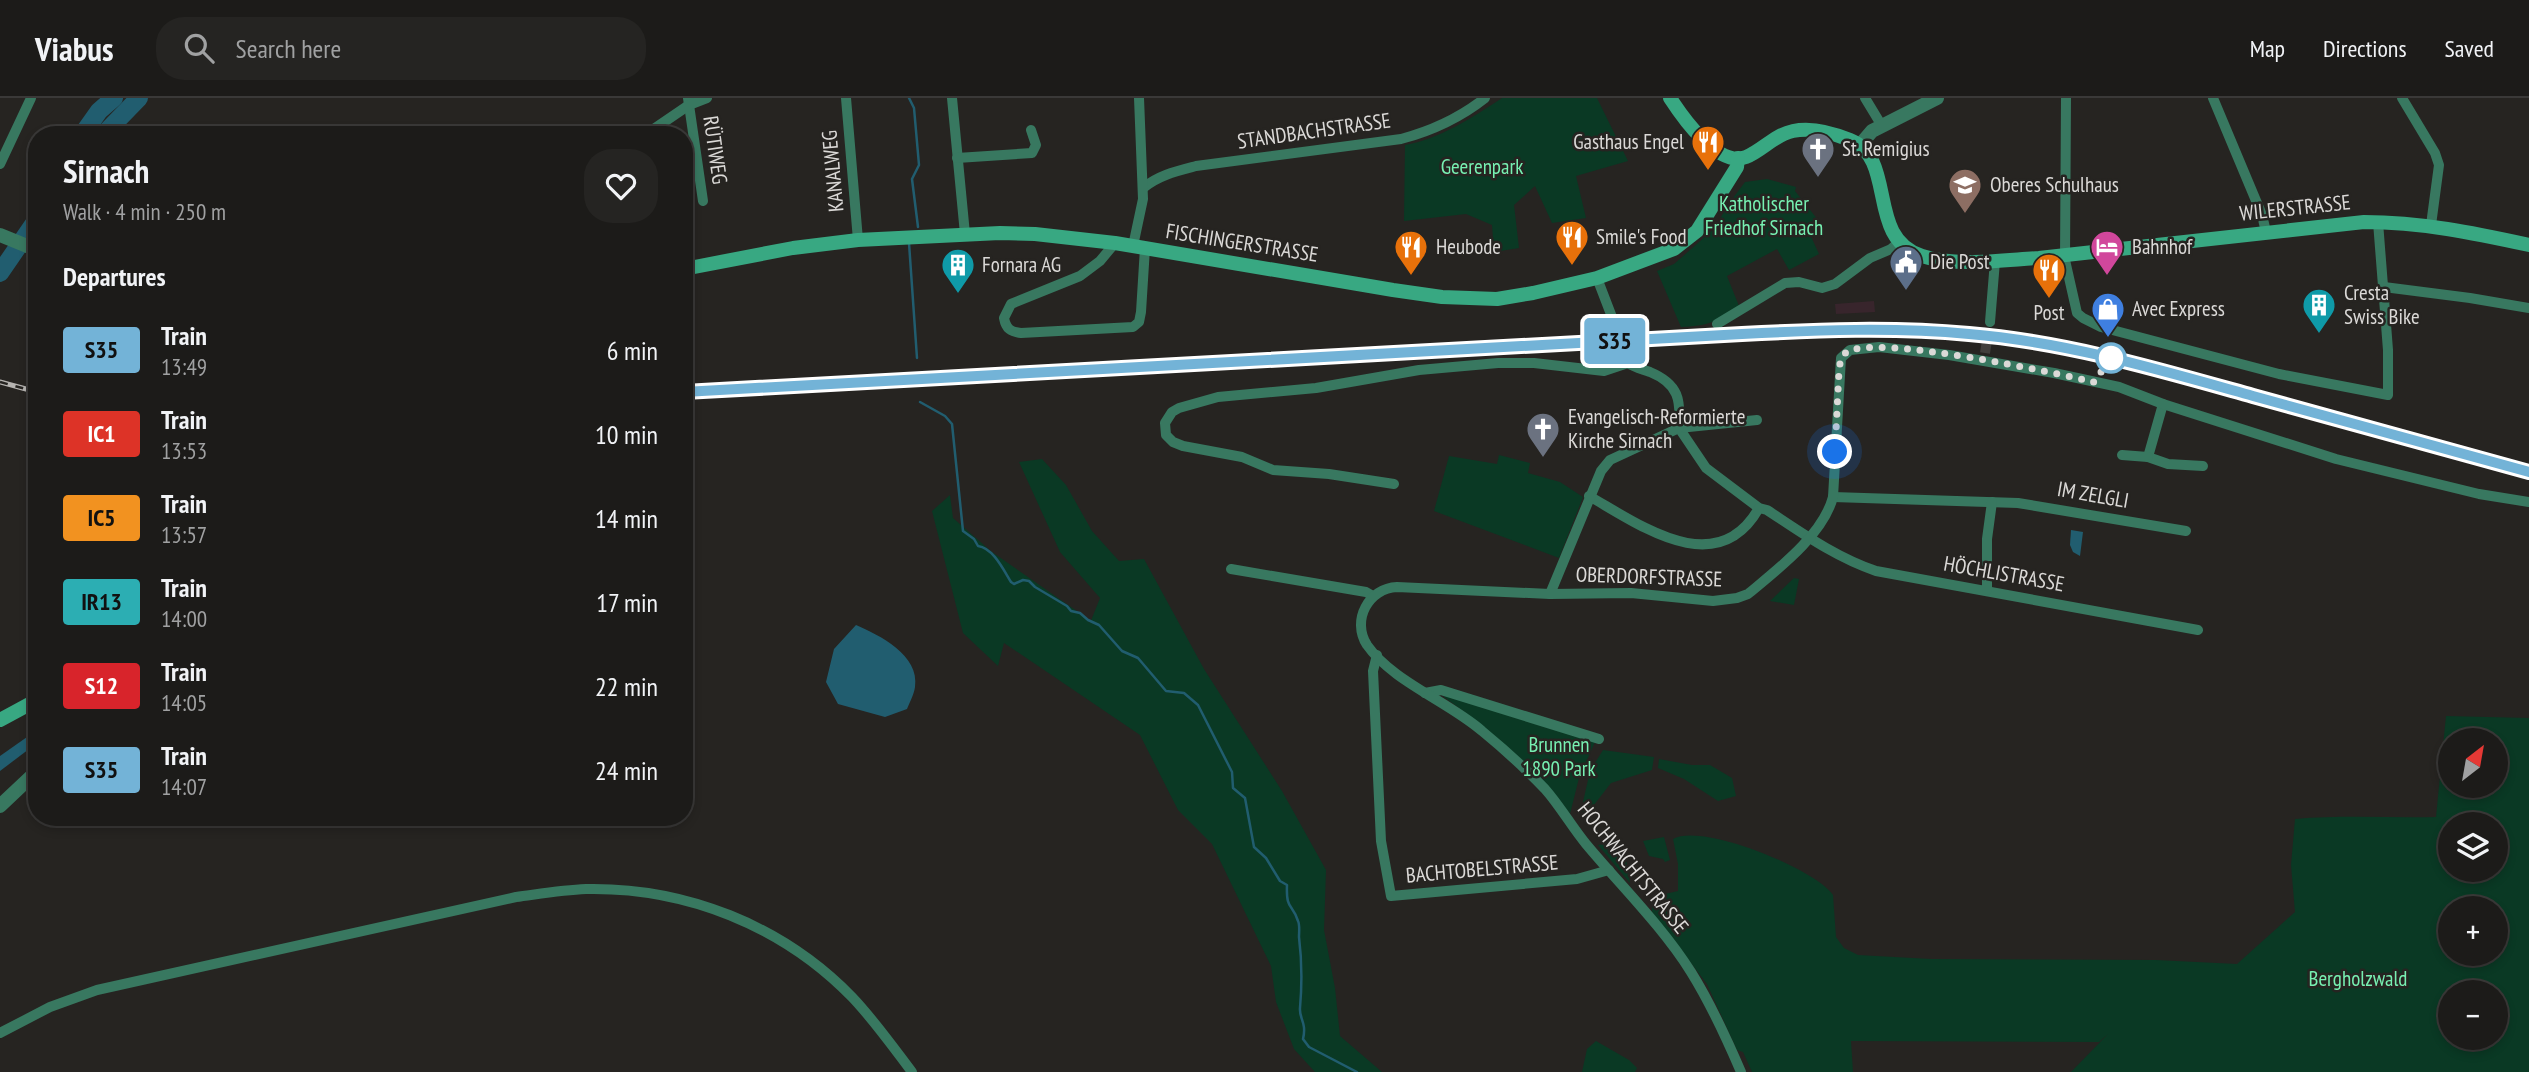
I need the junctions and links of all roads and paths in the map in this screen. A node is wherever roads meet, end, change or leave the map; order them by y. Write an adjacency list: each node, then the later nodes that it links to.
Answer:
1 (32, 98): 22 (street)
2 (707, 98): 13 (street)
3 (846, 98): 30 (street, KANALWEG)
4 (952, 98): 20 (street)
5 (1139, 98): 23 (street)
6 (1485, 98): 23 (street, STANDBACHSTRASSE)
7 (1670, 98): 21 (main road)
8 (1865, 98): 16 (street)
9 (1937, 98): 16 (street)
10 (2066, 98): 36 (street)
11 (2213, 98): 27 (street)
12 (2402, 98): 26 (street)
13 (689, 102): 14 (street); 15 (street, RÜTIWEG)
14 (657, 126)
15 (692, 126)
16 (1882, 126): 19 (street)
17 (693, 130): 24 (street, RÜTIWEG)
18 (1031, 130): 20 (street)
19 (1860, 145): 21 (main road); 31 (main road)
20 (957, 158): 28 (street)
21 (1738, 158): 39 (main road, FISCHINGERSTRASSE)
22 (0, 164)
23 (1143, 188): 35 (street)
24 (703, 201)
25 (2378, 222): 26 (main road, WILERSTRASSE); 27 (main road, WILERSTRASSE); 40 (street)
26 (2431, 225): 33 (main road, WILERSTRASSE)
27 (2266, 232): 36 (main road, WILERSTRASSE)
28 (965, 234): 30 (main road, FISCHINGERSTRASSE); 32 (main road, FISCHINGERSTRASSE)
29 (1, 236): 34 (street)
30 (858, 240): 38 (main road, FISCHINGERSTRASSE)
31 (1899, 242): 37 (main road); 43 (street)
32 (1115, 243): 35 (main road, FISCHINGERSTRASSE); 35 (street)
33 (2529, 245)
34 (28, 246)
35 (1139, 247): 39 (main road, FISCHINGERSTRASSE)
36 (2065, 255): 37 (main road, WILERSTRASSE); 40 (street)
37 (1995, 261): 42 (street)
38 (693, 267)
39 (1597, 278): 44 (street)
40 (2384, 288): 41 (street)
41 (2529, 308)
42 (1990, 321)
43 (1717, 324)
44 (1623, 331)
45 (1625, 351): 46 (street)
46 (1628, 363): 49 (street); 53 (street)
47 (2163, 404): 51 (street); 55 (street, OBERDORFSTRASSE); 57 (street)
48 (1757, 420): 49 (street)
49 (1679, 428): 54 (street); 58 (street, HÖCHLISTRASSE)
50 (2122, 455): 51 (street)
51 (2148, 457): 52 (street)
52 (2203, 466)
53 (1394, 484)
54 (1589, 496): 58 (street); 63 (street)
55 (1833, 497): 56 (street, IM ZELGLI); 60 (street, OBERDORFSTRASSE)
56 (1992, 502): 59 (street, IM ZELGLI); 62 (street)
57 (2529, 502)
58 (1759, 508): 60 (street, HÖCHLISTRASSE)
59 (2186, 531)
60 (1810, 537): 62 (street, HÖCHLISTRASSE); 63 (street, OBERDORFSTRASSE)
61 (1231, 569): 64 (street)
62 (1987, 590): 65 (street, HÖCHLISTRASSE)
63 (1550, 594): 64 (street)
64 (1373, 596): 66 (street, HOCHWACHTSTRASSE)
65 (2198, 630)
66 (1377, 655): 67 (street, HOCHWACHTSTRASSE); 73 (street, BACHTOBELSTRASSE)
67 (1425, 693): 70 (street); 73 (street, HOCHWACHTSTRASSE)
68 (28, 706): 69 (main road)
69 (0, 720)
70 (1599, 739)
71 (28, 780): 72 (street)
72 (0, 806)
73 (1609, 870): 76 (street, HOCHWACHTSTRASSE)
74 (0, 1033): 75 (street)
75 (912, 1072)
76 (1741, 1072)

